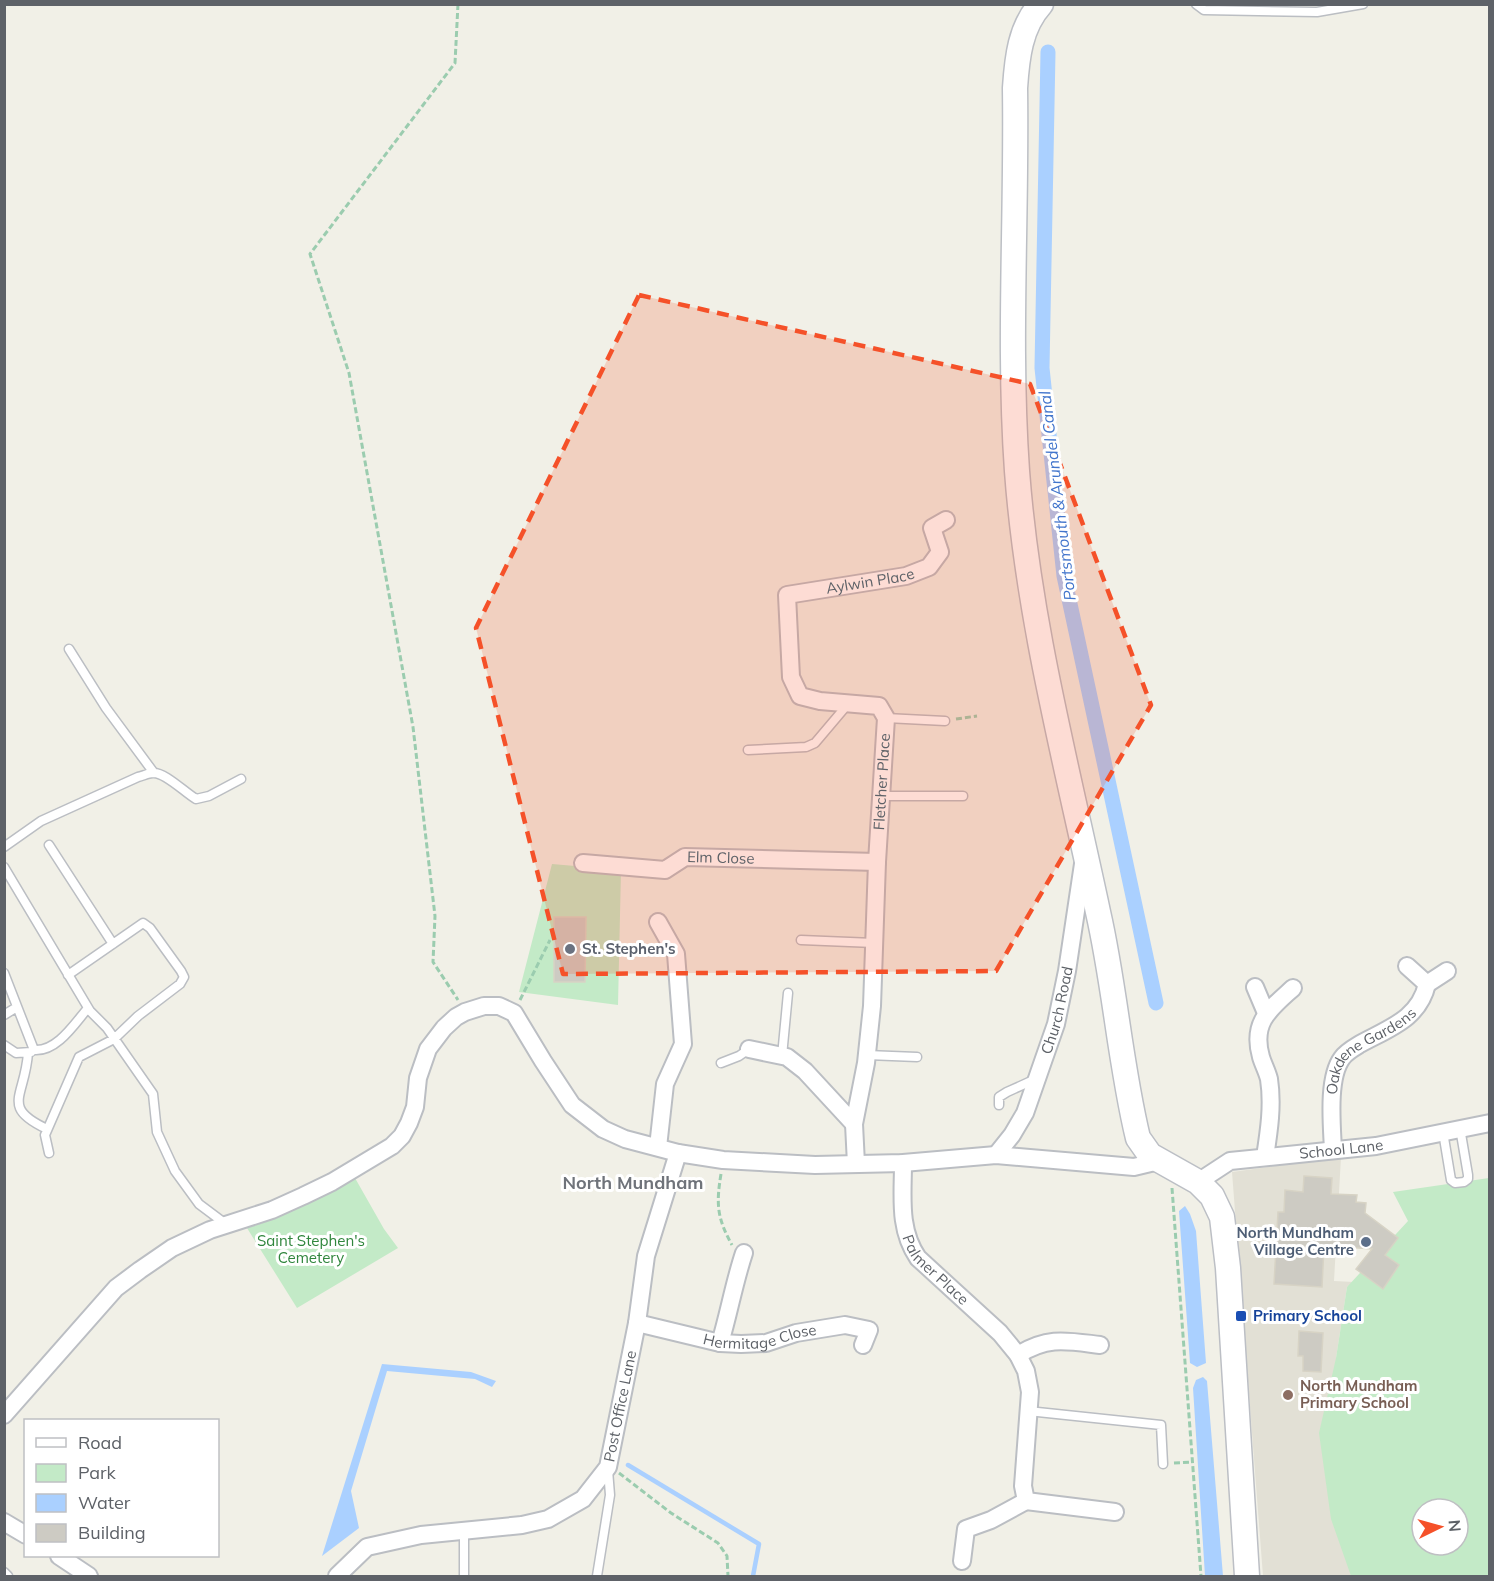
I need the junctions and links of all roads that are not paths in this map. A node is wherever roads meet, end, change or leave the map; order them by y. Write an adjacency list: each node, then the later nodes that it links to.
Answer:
1 (1041, 4): 17 (main road)
2 (1196, 4): 3 (lane)
3 (1363, 4)
4 (946, 520): 5 (street, Aylwin Place)
5 (788, 595): 7 (street, Fletcher Place)
6 (69, 649): 11 (lane)
7 (849, 703): 8 (street, Fletcher Place); 10 (lane)
8 (886, 718): 9 (lane); 13 (street, Fletcher Place)
9 (945, 720)
10 (748, 750)
11 (154, 773): 12 (lane); 16 (lane)
12 (241, 778)
13 (881, 796): 14 (lane); 18 (street, Fletcher Place)
14 (963, 796)
15 (49, 845): 24 (lane)
16 (4, 847)
17 (1085, 854): 45 (street, Church Road); 59 (main road)
18 (876, 862): 19 (street, Elm Close); 23 (street, Fletcher Place)
19 (583, 863)
20 (4, 867): 28 (lane)
21 (658, 922): 51 (street)
22 (801, 940): 23 (lane)
23 (874, 943): 41 (street, Fletcher Place)
24 (113, 944): 28 (lane); 37 (lane)
25 (1407, 966): 29 (street)
26 (1447, 971): 29 (street)
27 (4, 974): 33 (lane)
28 (68, 975): 34 (lane)
29 (1427, 984): 52 (street, Oakdene Gardens)
30 (1255, 987): 35 (street)
31 (1293, 987): 35 (street)
32 (788, 993): 42 (lane)
33 (17, 1007): 36 (lane); 40 (lane)
34 (88, 1008): 37 (lane); 40 (lane)
35 (1266, 1013): 56 (street)
36 (4, 1015)
37 (114, 1038): 49 (lane); 61 (lane)
38 (4, 1045): 40 (lane)
39 (749, 1049): 42 (street); 44 (lane)
40 (31, 1052): 49 (lane)
41 (867, 1055): 43 (lane); 48 (street, Fletcher Place)
42 (782, 1056): 48 (street)
43 (917, 1058)
44 (721, 1064)
45 (1038, 1078): 46 (lane); 55 (street, Church Road)
46 (999, 1105)
47 (1490, 1123): 50 (street, School Lane)
48 (854, 1124): 58 (street, Fletcher Place)
49 (47, 1129): 53 (lane)
50 (1451, 1130): 50 (lane); 52 (street, School Lane)
51 (658, 1148): 54 (street); 61 (street)
52 (1333, 1150): 56 (street, School Lane)
53 (49, 1153)
54 (678, 1153): 58 (street); 63 (street, Post Office Lane)
55 (996, 1155): 57 (street); 59 (street)
56 (1265, 1157): 60 (street, School Lane)
57 (903, 1163): 58 (street); 67 (street, Palmer Place)
58 (856, 1164)
59 (1166, 1165): 60 (main road)
60 (1198, 1182): 85 (main road)
61 (227, 1225): 69 (street)
62 (744, 1253): 64 (street)
63 (637, 1323): 64 (street, Hermitage Close); 71 (street, Post Office Lane)
64 (720, 1343): 65 (street, Hermitage Close)
65 (863, 1345)
66 (1100, 1345): 67 (street)
67 (1018, 1355): 68 (street, Palmer Place)
68 (1028, 1411): 70 (lane); 72 (street, Palmer Place)
69 (4, 1415)
70 (1163, 1464)
71 (608, 1467): 75 (street, Post Office Lane); 84 (lane)
72 (1026, 1501): 73 (street); 78 (street)
73 (1114, 1512)
74 (4, 1522): 76 (street)
75 (464, 1531): 82 (street, Post Office Lane); 83 (lane)
76 (24, 1534)
77 (60, 1557): 81 (street)
78 (962, 1561)
79 (4, 1572): 80 (lane)
80 (8, 1576)
81 (88, 1576)
82 (337, 1576)
83 (464, 1576)
84 (597, 1576)
85 (1247, 1576)

